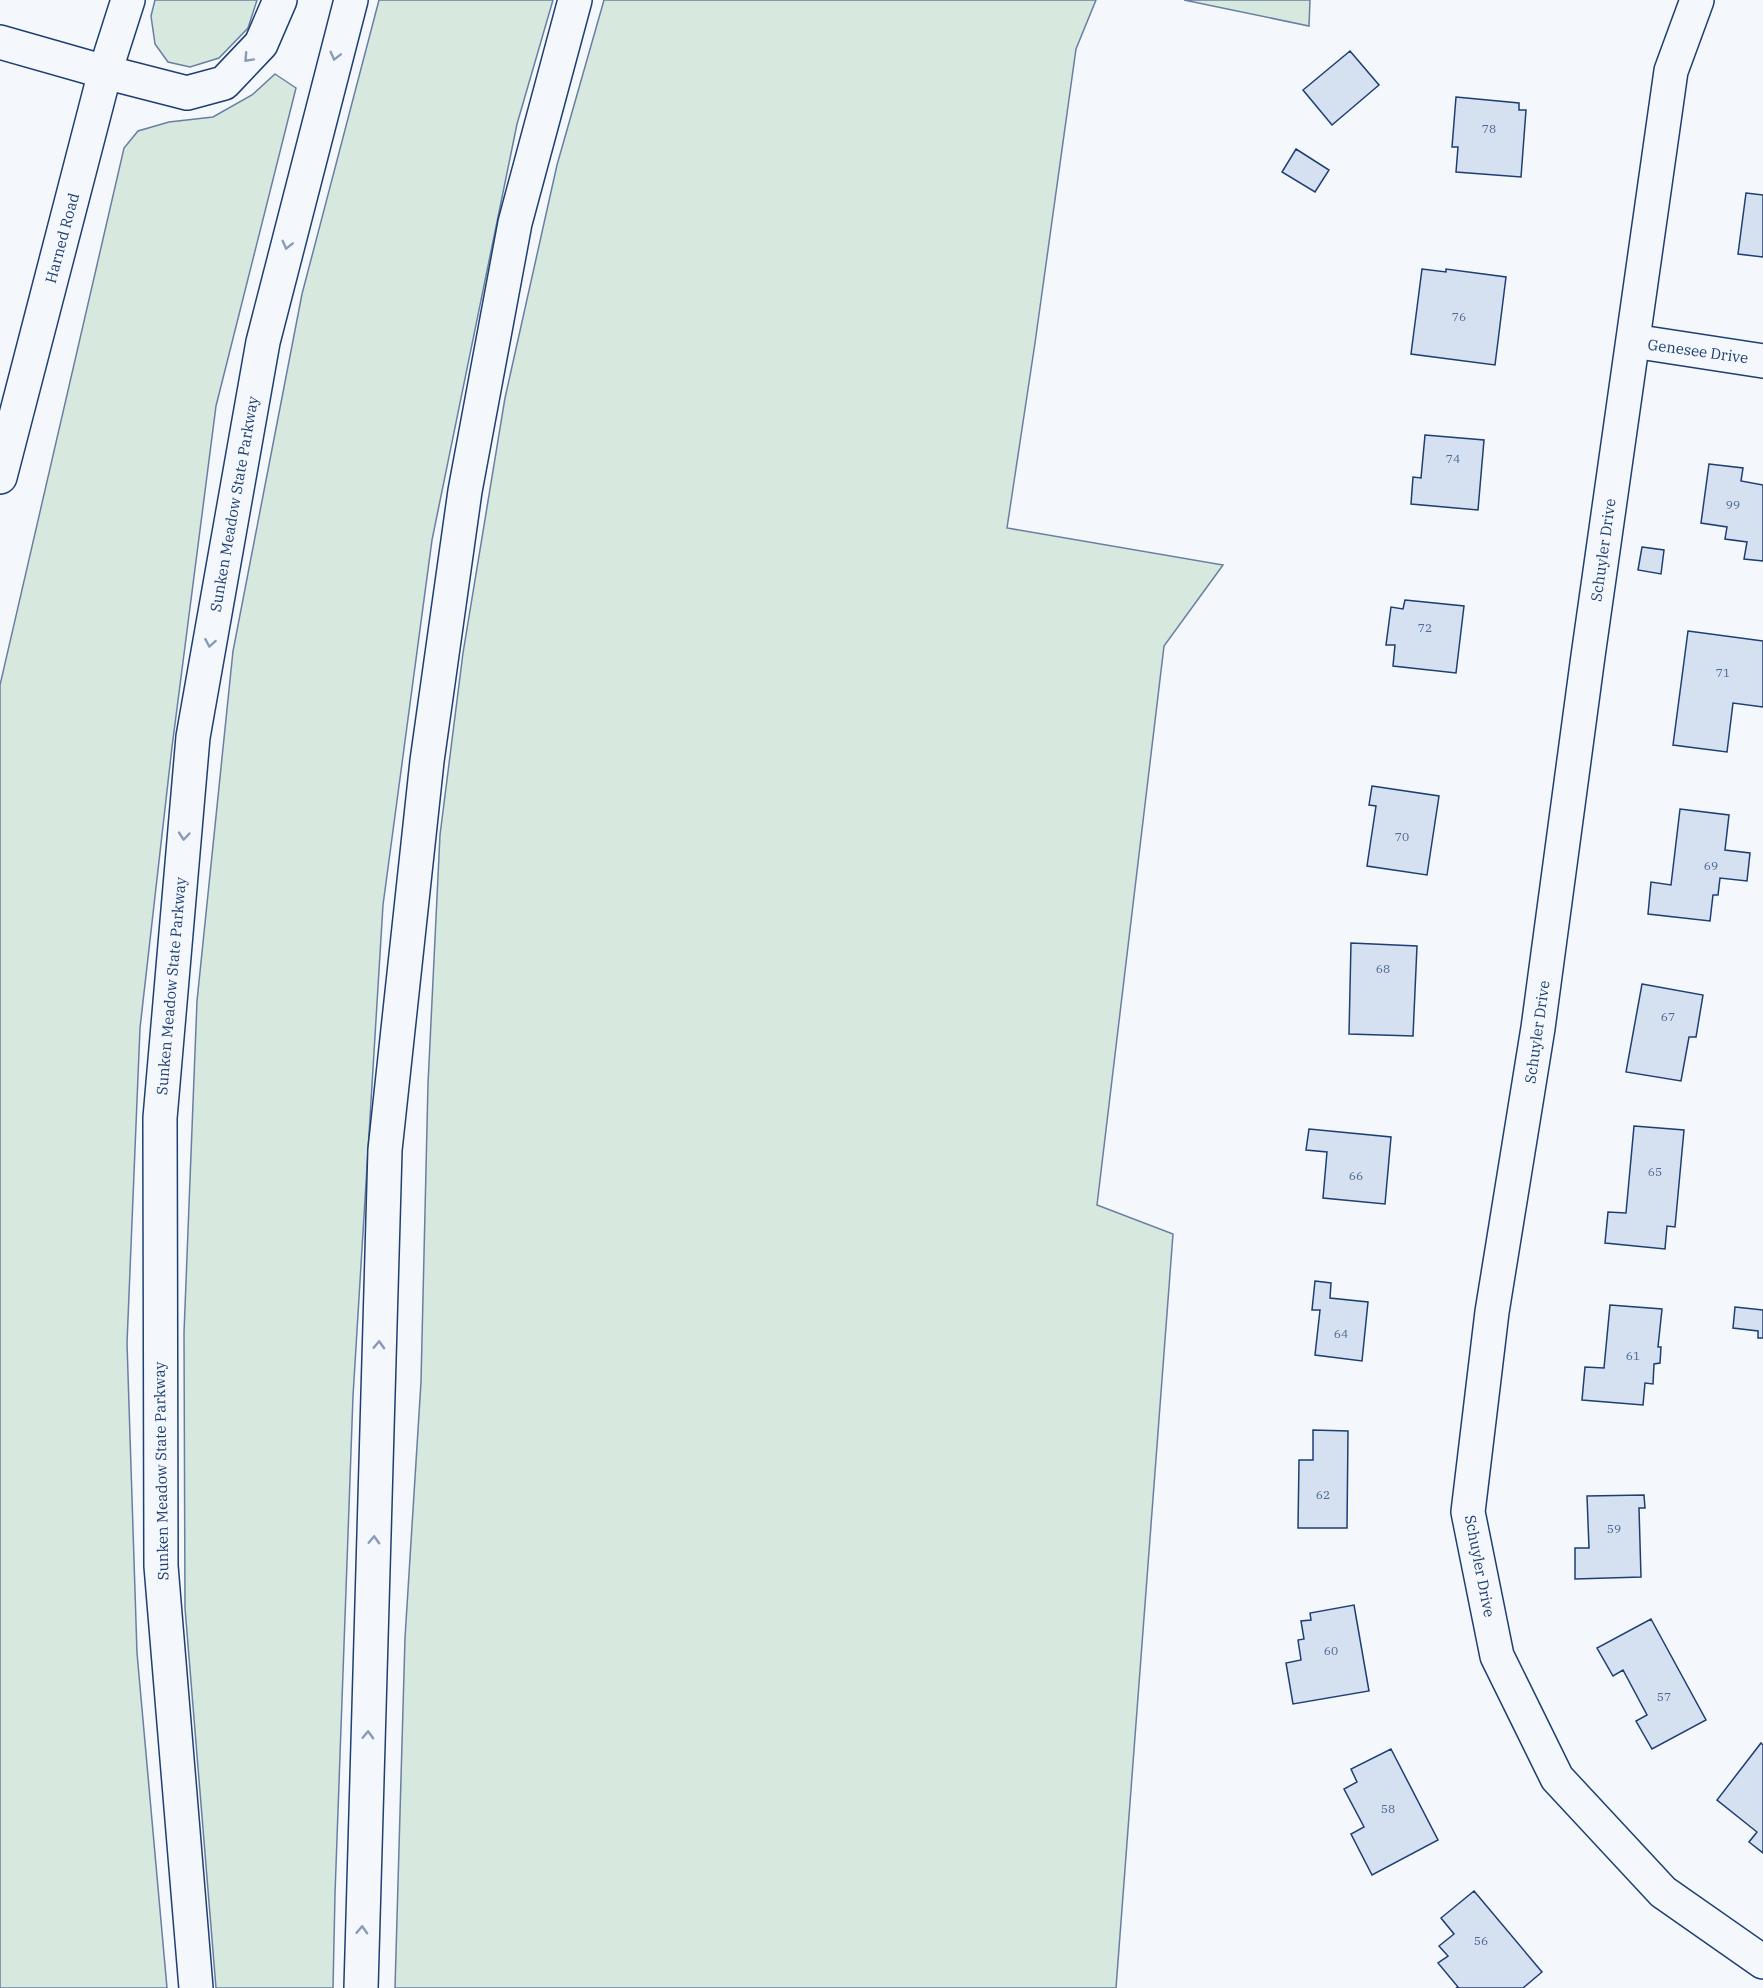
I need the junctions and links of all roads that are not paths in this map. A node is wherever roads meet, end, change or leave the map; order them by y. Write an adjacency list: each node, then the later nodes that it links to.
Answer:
1 (128, 0): 7 (main road, Harned Road)
2 (280, 0): 7 (main road, one-way to 7)
3 (351, 0): 12 (main road, Sunken Meadow State Parkway, one-way to 12)
4 (575, 0): 13 (main road, one-way to 4)
5 (1697, 0): 8 (main road, Schuyler Drive)
6 (0, 42): 7 (main road)
7 (105, 72): 10 (main road, Harned Road)
8 (1633, 342): 9 (main road, Genesee Drive); 11 (main road, Schuyler Drive)
9 (1763, 361)
10 (0, 477)
11 (1763, 1962)
12 (196, 1988)
13 (361, 1988)

